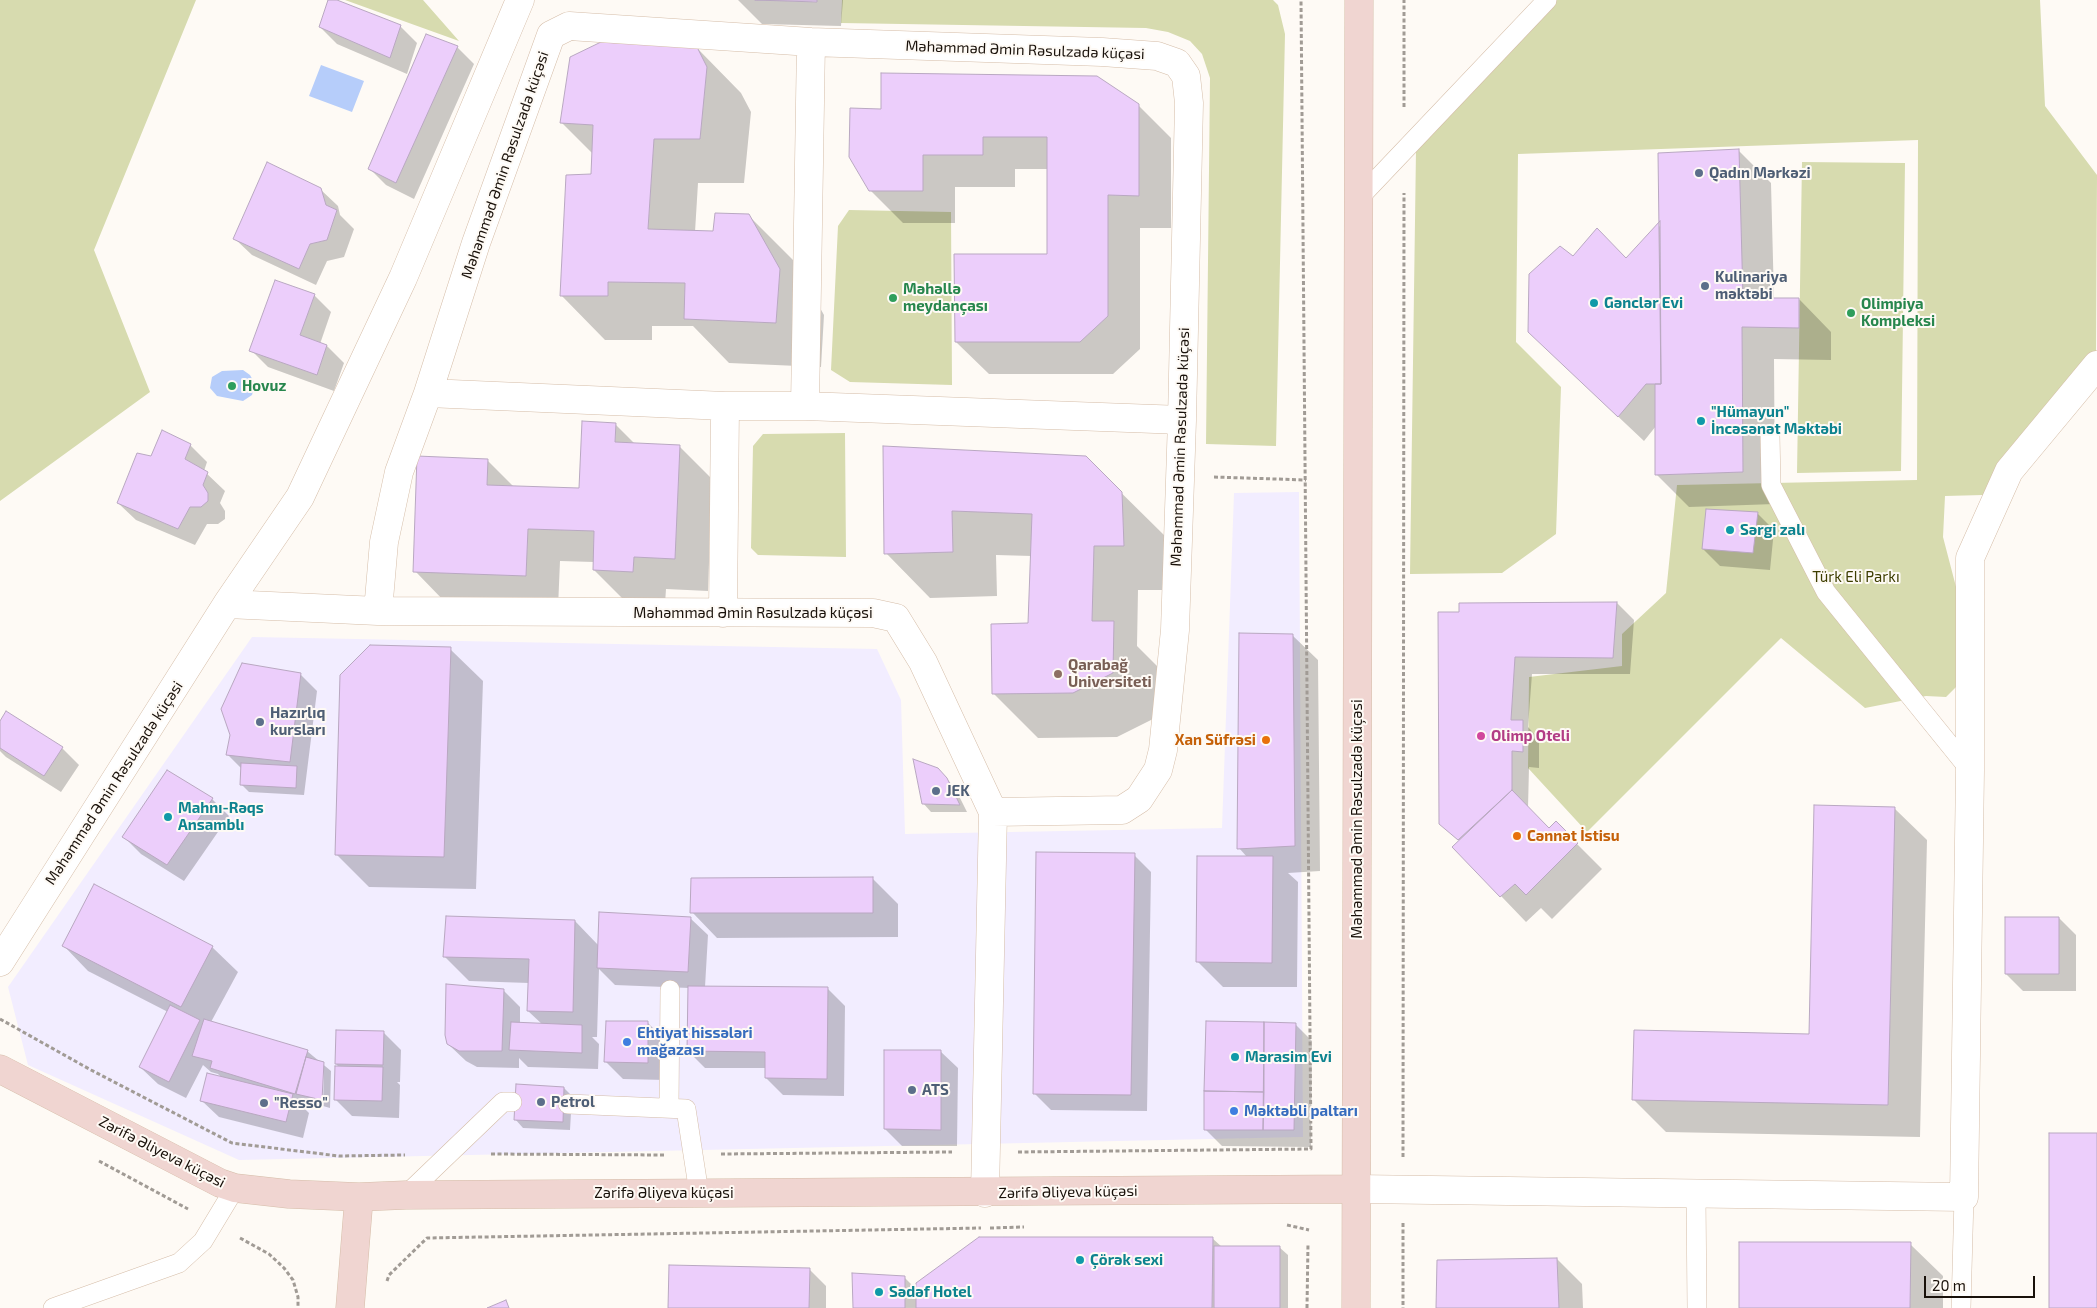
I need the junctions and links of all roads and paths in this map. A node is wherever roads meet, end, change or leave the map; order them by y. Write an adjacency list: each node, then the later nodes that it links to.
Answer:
1 (520, 0): 17 (street, Məhəmməd Əmin Rəsulzadə küçəsi)
2 (1301, 0): 16 (path)
3 (1360, 0): 8 (main road, Məhəmməd Əmin Rəsulzadə küçəsi)
4 (1404, 0): 7 (path)
5 (1547, 0): 7 (lane)
6 (811, 42): 10 (street, Məhəmməd Əmin Rəsulzadə küçəsi); 12 (street); 13 (street, Məhəmməd Əmin Rəsulzadə küçəsi)
7 (1404, 150): 8 (lane); 35 (path)
8 (1359, 198): 34 (main road, Məhəmməd Əmin Rəsulzadə küçəsi)
9 (2097, 365): 20 (street)
10 (428, 392): 11 (street); 18 (street, Məhəmməd Əmin Rəsulzadə küçəsi)
11 (725, 406): 12 (street); 19 (street)
12 (805, 406): 13 (street)
13 (1182, 420): 15 (street, Məhəmməd Əmin Rəsulzadə küçəsi)
14 (1770, 435): 20 (lane)
15 (1179, 476): 16 (path); 21 (street, Məhəmməd Əmin Rəsulzadə küçəsi)
16 (1306, 480): 29 (path)
17 (227, 604): 18 (street, Məhəmməd Əmin Rəsulzadə küçəsi); 22 (street, Məhəmməd Əmin Rəsulzadə küçəsi)
18 (378, 611): 19 (street, Məhəmməd Əmin Rəsulzadə küçəsi)
19 (723, 612): 21 (street, Məhəmməd Əmin Rəsulzadə küçəsi)
20 (1970, 770): 41 (street)
21 (992, 812): 29 (street)
22 (0, 962)
23 (670, 990): 28 (lane)
24 (0, 1019): 30 (path)
25 (0, 1069): 33 (main road, Zərifə Əliyeva küçəsi)
26 (512, 1102): 30 (lane)
27 (568, 1104): 28 (lane)
28 (669, 1108): 31 (lane)
29 (985, 1152): 31 (path); 37 (street)
30 (449, 1154): 31 (path); 38 (lane)
31 (693, 1155): 36 (lane)
32 (93, 1158): 42 (path)
33 (235, 1188): 40 (main road, Zərifə Əliyeva küçəsi); 42 (lane)
34 (1356, 1189): 35 (street); 37 (main road, Zərifə Əliyeva küçəsi); 52 (main road, Məhəmməd Əmin Rəsulzadə küçəsi)
35 (1404, 1190): 39 (street); 53 (path)
36 (699, 1193): 37 (main road, Zərifə Əliyeva küçəsi); 38 (main road, Zərifə Əliyeva küçəsi)
37 (984, 1193)
38 (406, 1195): 40 (main road, Zərifə Əliyeva küçəsi)
39 (1696, 1195): 41 (street); 54 (lane)
40 (359, 1197): 50 (main road)
41 (1964, 1197): 55 (lane)
42 (214, 1223): 48 (lane); 49 (path)
43 (1286, 1224): 45 (path)
44 (1030, 1227): 47 (path)
45 (1309, 1230)
46 (1308, 1243): 51 (path)
47 (387, 1283)
48 (53, 1308)
49 (298, 1308)
50 (350, 1308)
51 (1308, 1308)
52 (1356, 1308)
53 (1403, 1308)
54 (1697, 1308)
55 (1962, 1308)

